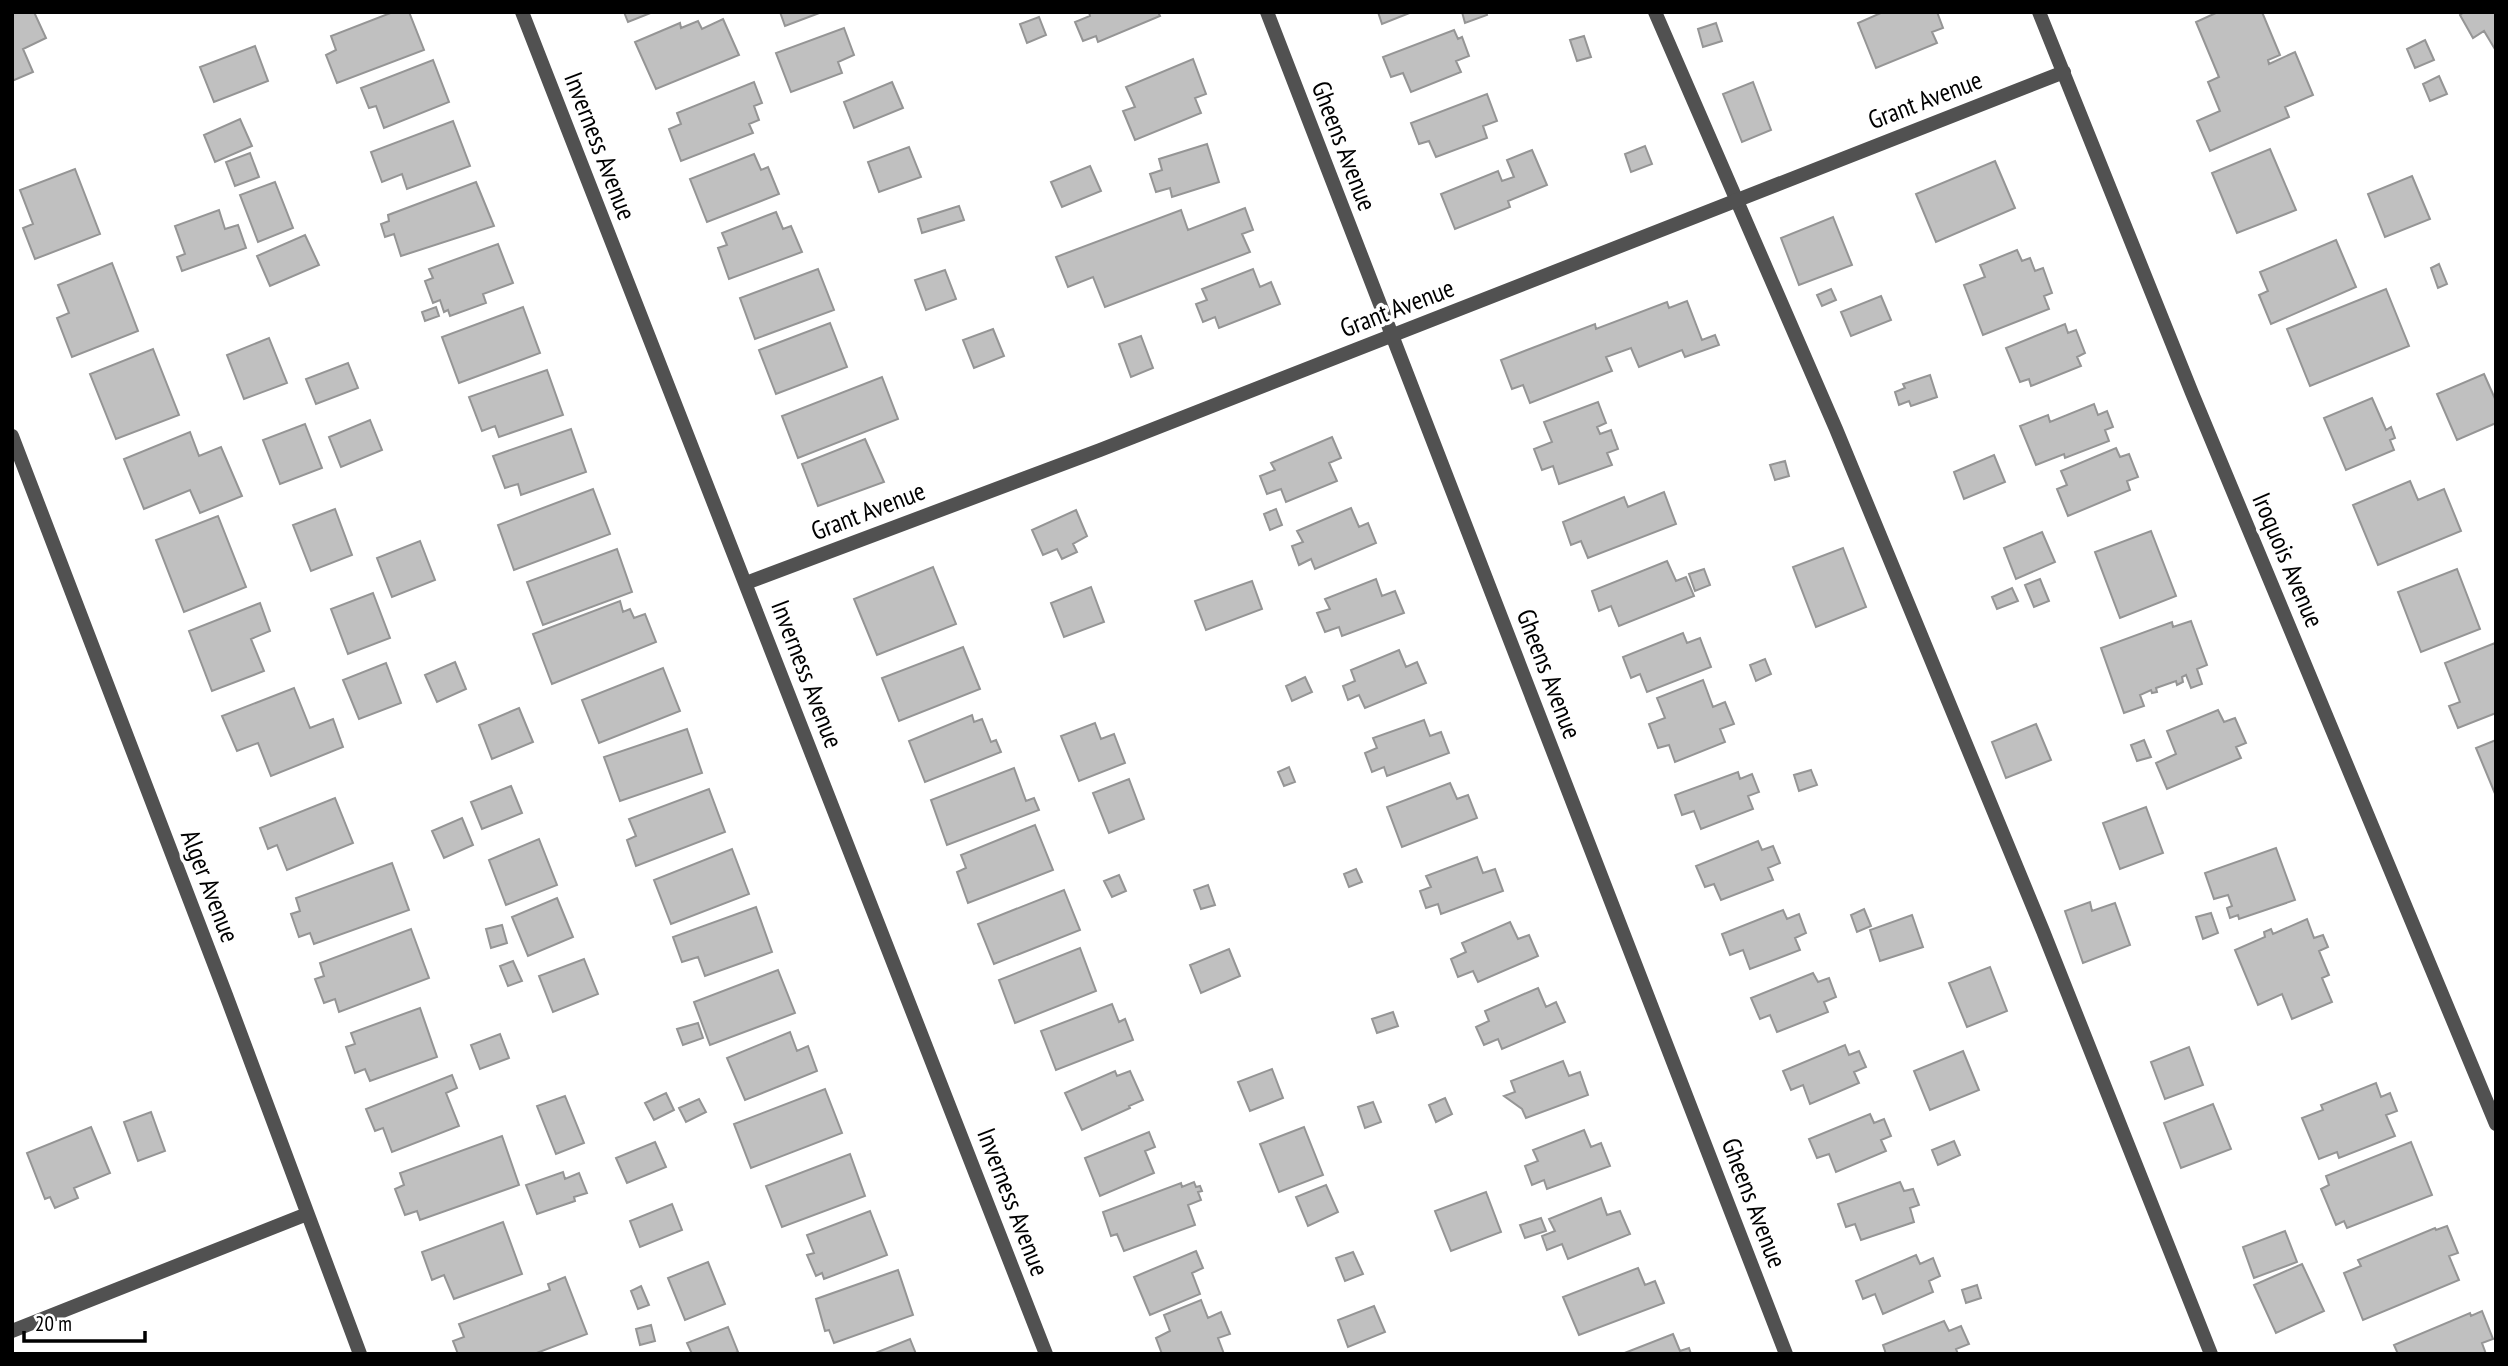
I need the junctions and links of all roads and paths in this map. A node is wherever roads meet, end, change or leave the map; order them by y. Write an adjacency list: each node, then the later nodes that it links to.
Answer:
1 (522, 12): 9 (street, Inverness Avenue)
2 (1267, 12): 7 (street, Gheens Avenue)
3 (1655, 12): 6 (street)
4 (2039, 12): 5 (street, Iroquois Avenue)
5 (2064, 72): 6 (street, Grant Avenue); 10 (street, Iroquois Avenue)
6 (1736, 201): 7 (street, Grant Avenue); 16 (street)
7 (1392, 337): 9 (street, Grant Avenue); 15 (street, Gheens Avenue)
8 (12, 436): 11 (street, Alger Avenue)
9 (746, 583): 14 (street, Inverness Avenue)
10 (2496, 1124)
11 (307, 1213): 12 (street); 13 (street, Alger Avenue)
12 (12, 1331)
13 (360, 1354)
14 (1046, 1354)
15 (1786, 1354)
16 (2211, 1354)

